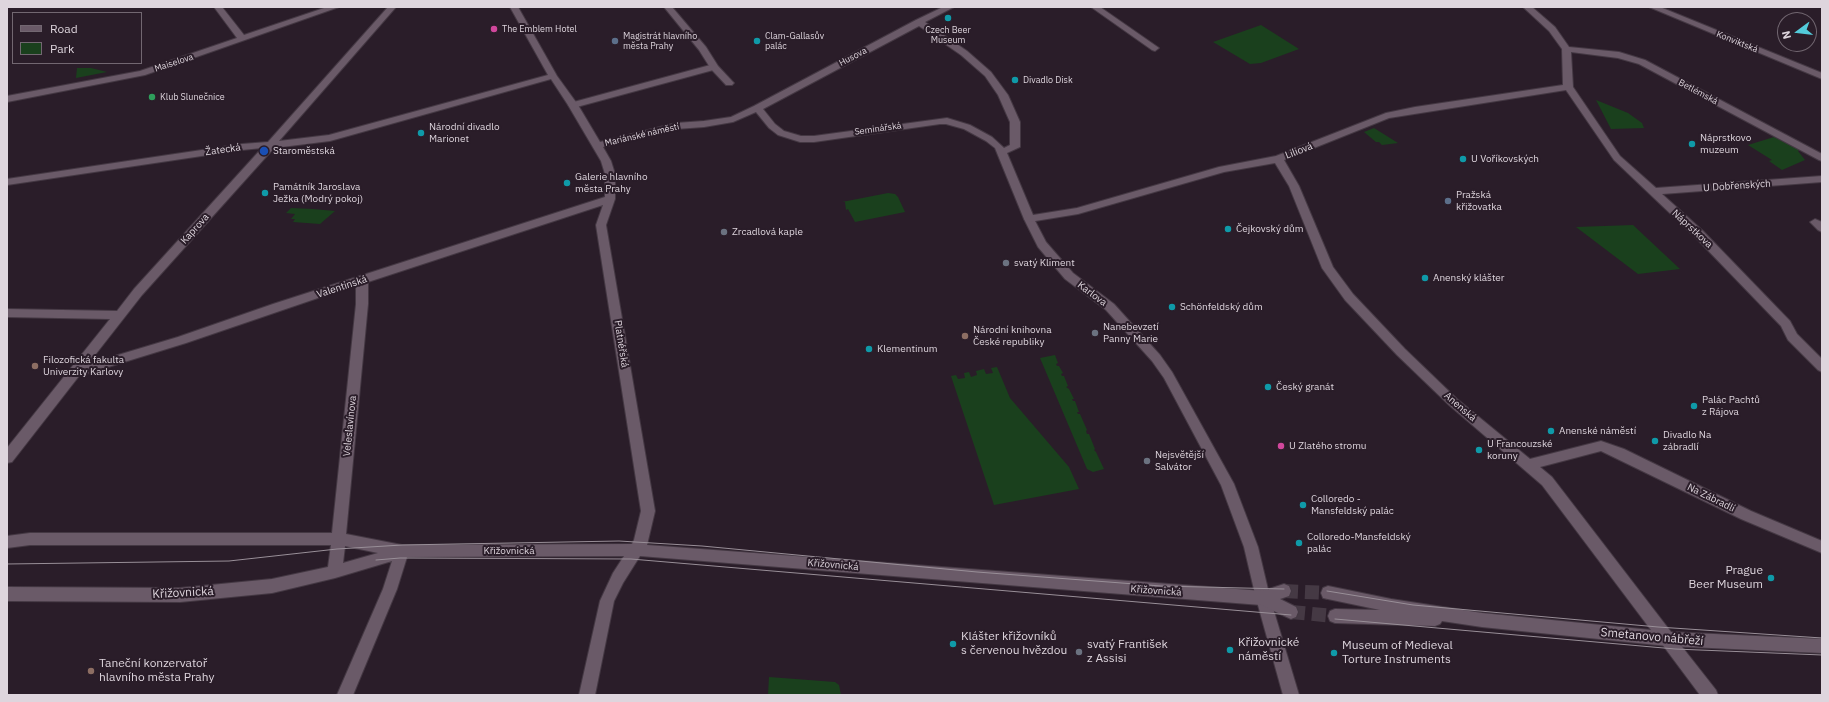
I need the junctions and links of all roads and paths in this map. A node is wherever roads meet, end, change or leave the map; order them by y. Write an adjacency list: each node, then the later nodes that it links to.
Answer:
1 (218, 7): 11 (street)
2 (335, 7): 11 (street, Maiselova)
3 (514, 7): 15 (street, Platnéřská)
4 (668, 7): 14 (street)
5 (949, 7): 10 (street, Husova)
6 (1096, 7): 12 (street)
7 (1527, 7): 13 (street)
8 (1653, 7): 16 (street, Konviktská)
9 (388, 8): 22 (street, Kaprova)
10 (918, 22): 21 (street, Husova); 24 (street)
11 (242, 39): 19 (street, Maiselova)
12 (1155, 48)
13 (1566, 49): 18 (street); 25 (street, Betlémská)
14 (714, 67): 17 (street); 20 (street)
15 (553, 76): 20 (street, Platnéřská); 22 (street, Žatecká)
16 (1822, 76)
17 (729, 83)
18 (1568, 86): 26 (street, Liliová); 29 (street, Náprstkova)
19 (7, 99)
20 (573, 105): 23 (street, Platnéřská)
21 (757, 108): 23 (street, Mariánské náměstí); 24 (street, Seminářská)
22 (270, 145): 28 (street, Žatecká); 34 (street, Kaprova)
23 (598, 146): 30 (street, Platnéřská)
24 (1001, 152): 31 (street, Karlova)
25 (1822, 158)
26 (1278, 159): 31 (street, Liliová); 38 (street, Anenská)
27 (1822, 179): 29 (street, U Dobřenských)
28 (7, 182)
29 (1652, 192): 35 (street, Náprstkova)
30 (610, 199): 32 (street, Valentinská); 42 (street, Platnéřská)
31 (1029, 219): 48 (street, Karlova)
32 (362, 280): 36 (street, Valentinská); 39 (street, Veleslavínova)
33 (7, 313): 34 (street)
34 (118, 315): 36 (street, Kaprova)
35 (1822, 367)
36 (73, 373): 37 (street, Kaprova)
37 (7, 458)
38 (1528, 465): 41 (street, Na Zábradlí); 52 (street, Anenská)
39 (338, 539): 40 (street, Křižovnická); 43 (street, Křižovnická); 44 (street, Veleslavínova)
40 (7, 542)
41 (1822, 547)
42 (636, 550): 43 (street, Křižovnická); 48 (street, Křižovnická); 55 (street, Platnéřská)
43 (402, 551): 44 (street, Křižovnická); 54 (street)
44 (335, 572): 47 (street, Křižovnická)
45 (1284, 591): 48 (street)
46 (1328, 593): 51 (street, Smetanovo nábřeží)
47 (7, 594)
48 (1262, 598): 49 (street); 56 (street)
49 (1290, 612)
50 (1335, 616): 51 (street, Smetanovo nábřeží)
51 (1482, 620): 52 (street, Smetanovo nábřeží)
52 (1667, 639): 53 (street, Smetanovo nábřeží); 57 (street, Anenská)
53 (1822, 646)
54 (345, 695)
55 (586, 695)
56 (1291, 695)
57 (1710, 695)

